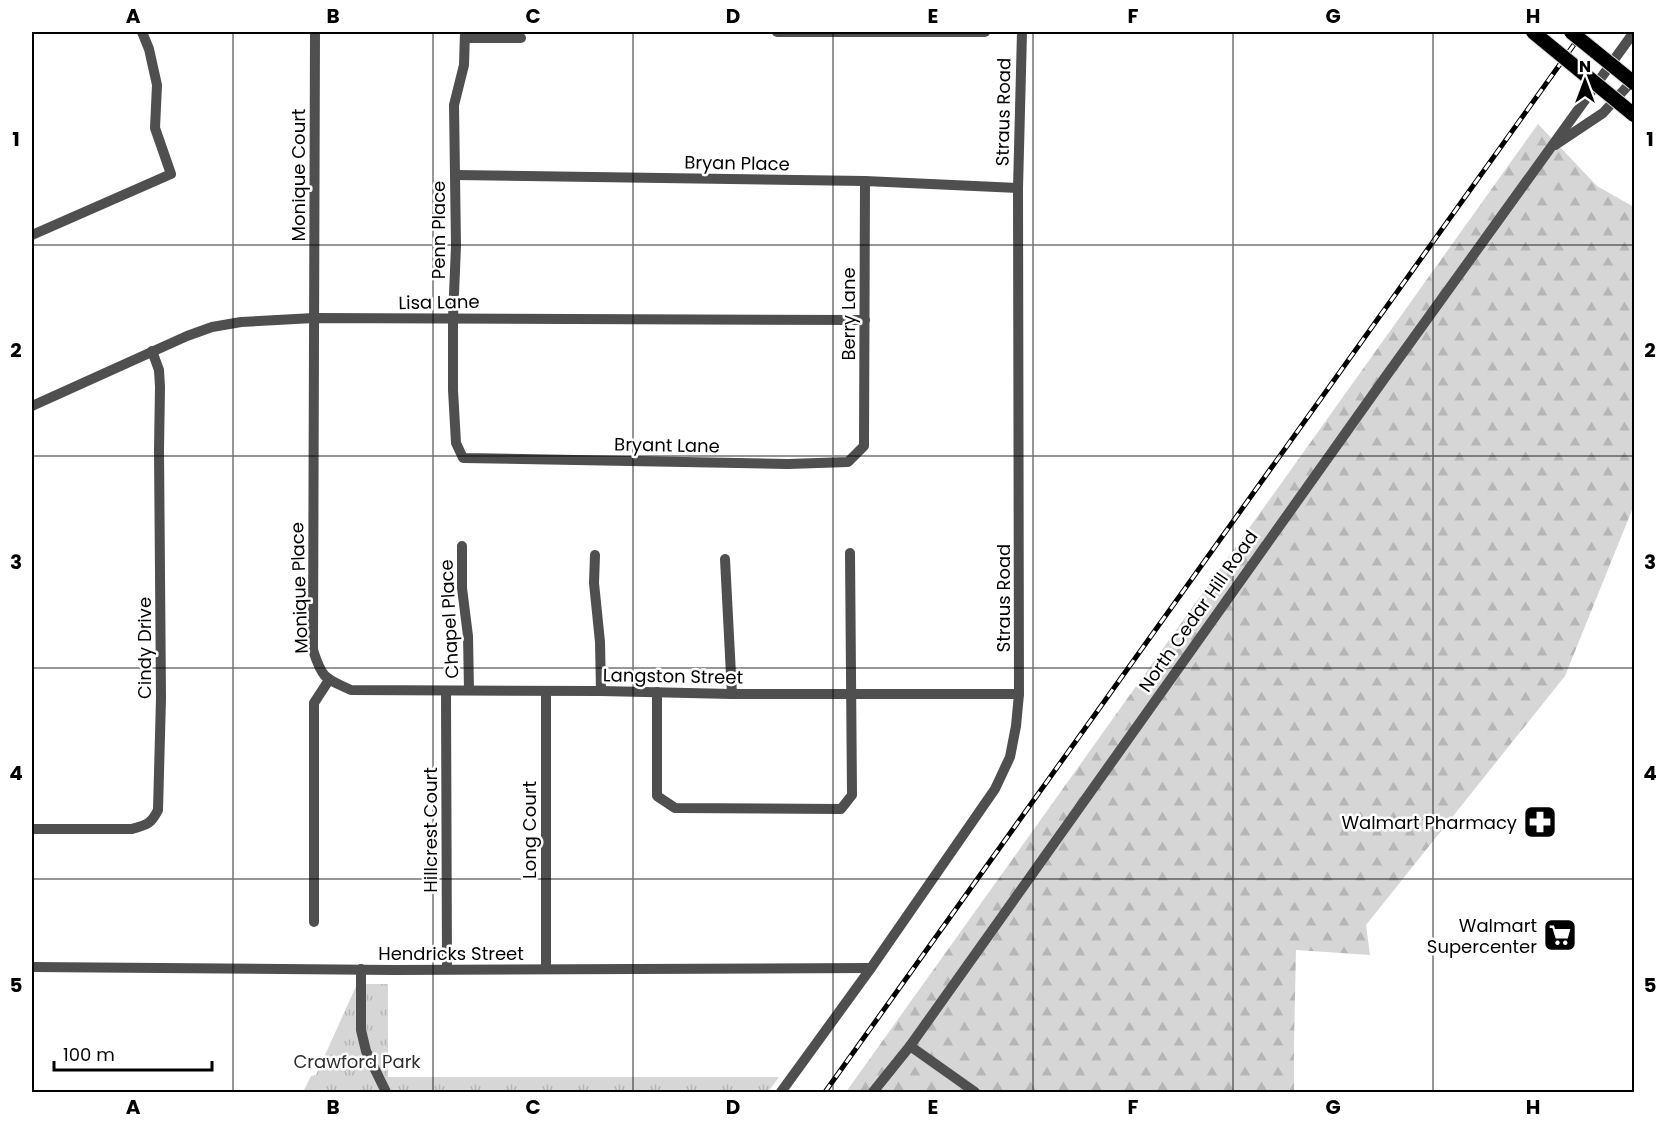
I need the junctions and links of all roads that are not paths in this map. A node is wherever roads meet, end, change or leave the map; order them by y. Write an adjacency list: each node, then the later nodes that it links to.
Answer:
1 (142, 32): 18 (street)
2 (315, 32): 19 (street, Monique Court)
3 (777, 32): 4 (street)
4 (985, 32)
5 (1022, 32): 17 (street, Straus Road)
6 (1533, 32): 13 (main road, bridge)
7 (1571, 32): 12 (main road, bridge)
8 (1634, 32): 14 (street, North Cedar Hill Road)
9 (465, 35): 10 (street, Penn Place); 15 (street, Penn Place)
10 (521, 38)
11 (1635, 79): 14 (street, North Cedar Hill Road)
12 (1635, 83)
13 (1635, 115)
14 (1550, 148): 46 (street, North Cedar Hill Road)
15 (455, 175): 16 (street, Bryan Place); 20 (street, Penn Place)
16 (865, 181): 17 (street, Bryan Place); 21 (street, Berry Lane)
17 (1018, 188): 38 (street, Straus Road)
18 (33, 230)
19 (314, 318): 20 (street, Lisa Lane); 22 (street, Lisa Lane); 30 (street, Monique Place)
20 (453, 318): 21 (street, Lisa Lane); 25 (street, Penn Place)
21 (865, 320): 24 (street, Berry Lane)
22 (152, 351): 23 (street, Lisa Lane); 39 (street, Cindy Drive)
23 (32, 406)
24 (864, 446): 25 (street, Bryant Lane)
25 (463, 458)
26 (462, 546): 31 (street, Chapel Place)
27 (850, 553): 37 (street)
28 (595, 555): 33 (street)
29 (725, 559): 36 (street)
30 (329, 680): 34 (street, Langston Street); 40 (street)
31 (470, 690): 32 (street, Langston Street); 34 (street, Langston Street)
32 (546, 691): 33 (street, Langston Street); 45 (street, Long Court)
33 (601, 691): 35 (street, Langston Street)
34 (446, 692): 44 (street, Hillcrest Court)
35 (657, 692): 36 (street, Langston Street); 37 (street)
36 (732, 694): 37 (street, Langston Street)
37 (851, 694): 38 (street, Langston Street)
38 (1019, 694): 42 (street, Straus Road)
39 (32, 829)
40 (314, 922)
41 (32, 967): 43 (street, Hendricks Street)
42 (871, 968): 45 (street, Hendricks Street); 48 (street, Straus Road)
43 (361, 969): 44 (street, Hendricks Street); 47 (street)
44 (447, 969): 45 (street, Hendricks Street)
45 (546, 969)
46 (910, 1046): 49 (street, North Cedar Hill Road); 50 (street)
47 (386, 1092)
48 (781, 1092)
49 (873, 1092)
50 (975, 1092)

